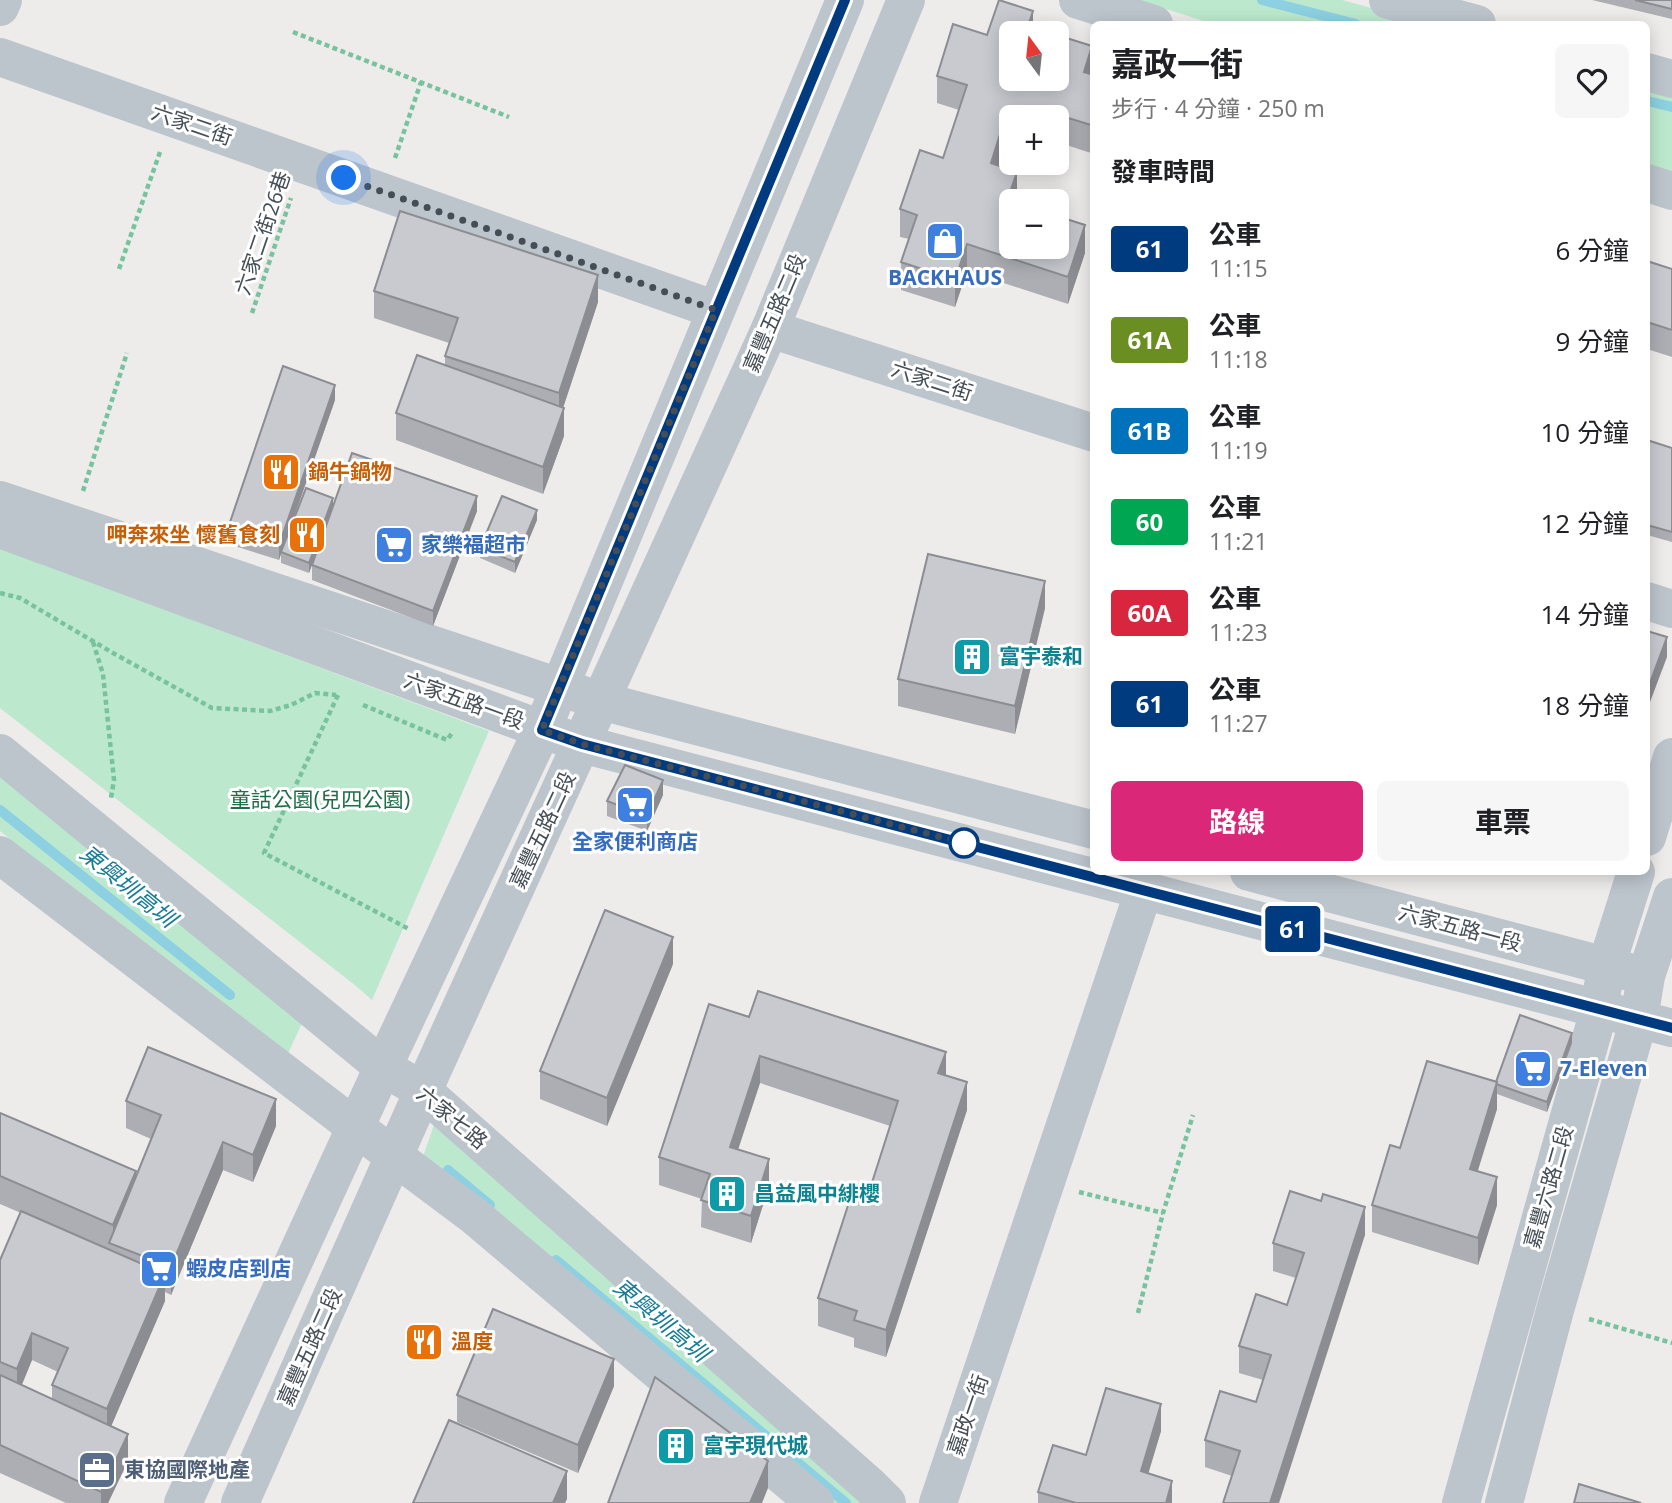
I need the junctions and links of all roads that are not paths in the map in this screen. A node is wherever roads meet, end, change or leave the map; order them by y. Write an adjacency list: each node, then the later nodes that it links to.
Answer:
1 (3, 0): 6 (street)
2 (845, 0): 14 (street, 嘉豐五路二段)
3 (906, 0): 15 (street, 嘉豐五路二段)
4 (1078, 0): 7 (street)
5 (1388, 0): 8 (street)
6 (0, 7)
7 (1144, 21)
8 (1466, 21)
9 (0, 57): 14 (street, 六家二街)
10 (1650, 73): 11 (street)
11 (1672, 79)
12 (1650, 184): 13 (street)
13 (1672, 191)
14 (716, 310): 21 (street, 嘉豐五路二段)
15 (770, 329): 16 (street, 六家二街); 22 (street, 嘉豐五路二段)
16 (1090, 432)
17 (0, 500): 21 (street, 六家五路一段)
18 (0, 529): 23 (street, 六家五路一段)
19 (1650, 602): 20 (street)
20 (1672, 609)
21 (560, 687): 22 (street, 六家五路一段); 23 (street, 嘉豐五路二段)
22 (601, 701): 24 (street, 嘉豐五路二段); 28 (street, 六家五路一段)
23 (542, 730): 24 (street, 六家五路一段); 38 (street, 嘉豐五路二段)
24 (582, 744): 32 (street, 六家五路一段); 39 (street, 嘉豐五路二段)
25 (0, 753): 38 (street, 六家七路)
26 (1672, 757): 27 (street)
27 (1650, 827)
28 (1090, 829)
29 (0, 855): 40 (street)
30 (1260, 875): 34 (street, 六家五路一段)
31 (1635, 875): 34 (street, 嘉豐六路二段)
32 (1144, 890): 36 (street, 六家五路一段); 46 (street, 嘉政一街)
33 (1672, 897): 35 (street, 嘉豐六路二段)
34 (1606, 967): 35 (street, 六家五路一段); 36 (street, 嘉豐六路二段)
35 (1659, 979): 37 (street, 嘉豐六路二段)
36 (1599, 1010): 37 (street, 六家五路一段); 47 (street, 嘉豐六路二段)
37 (1656, 1024): 48 (street, 嘉豐六路二段)
38 (383, 1067): 39 (street, 六家七路); 40 (street, 嘉豐五路二段)
39 (423, 1091): 41 (street, 嘉豐五路二段); 45 (street, 六家七路)
40 (355, 1127): 41 (street); 42 (street, 嘉豐五路二段)
41 (394, 1156): 43 (street, 嘉豐五路二段); 44 (street)
42 (183, 1503)
43 (240, 1503)
44 (815, 1503)
45 (887, 1503)
46 (938, 1503)
47 (1461, 1503)
48 (1504, 1503)

